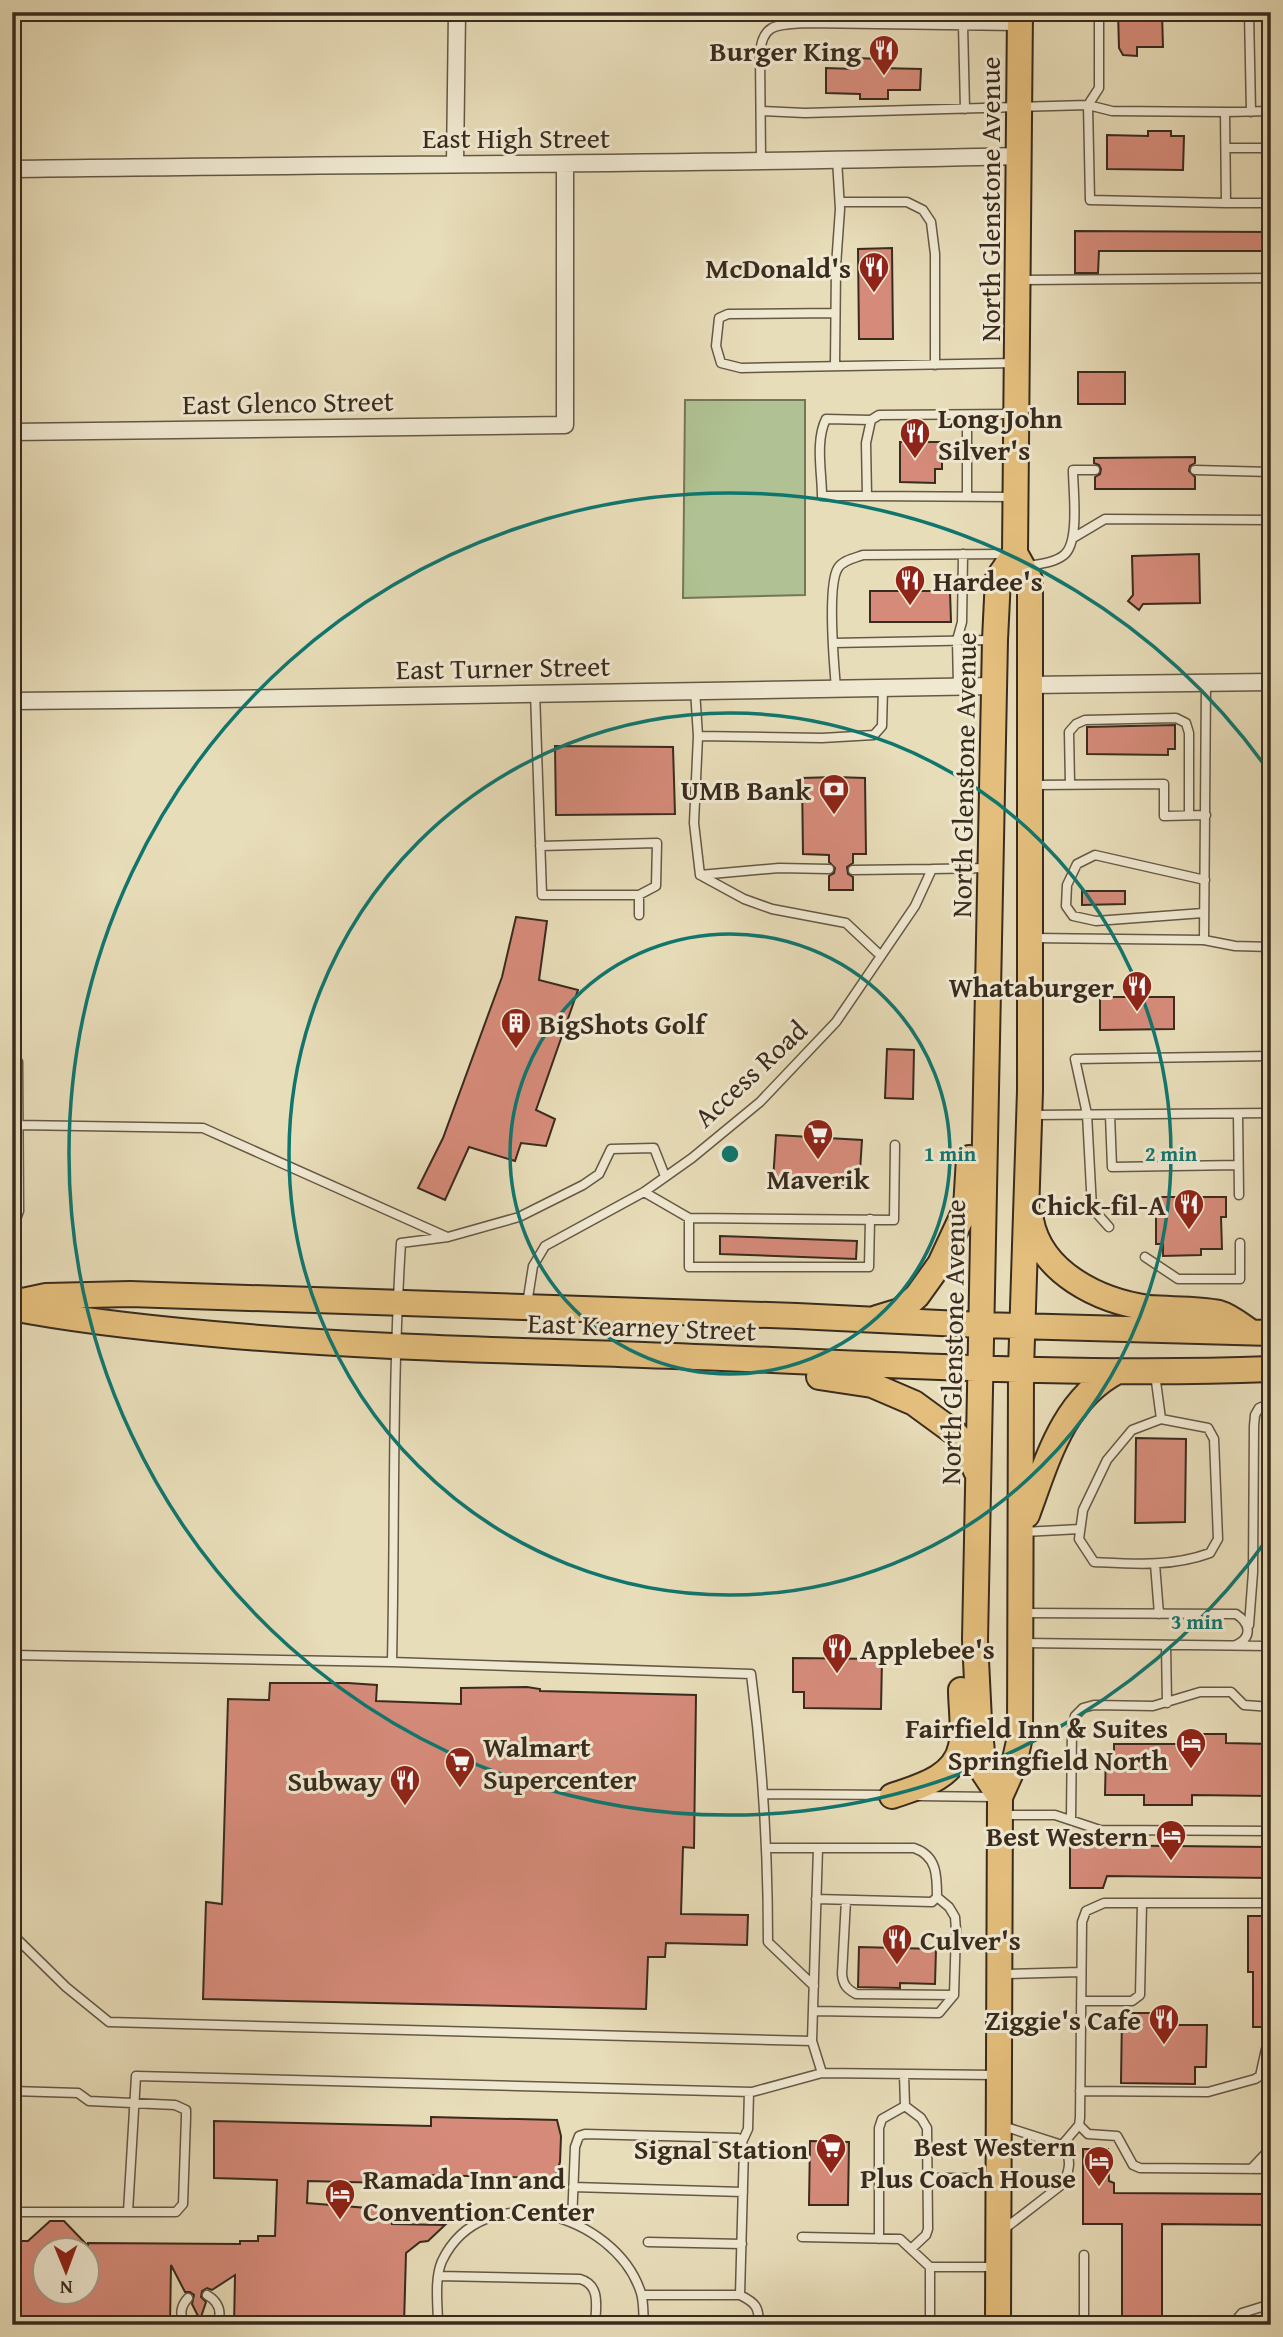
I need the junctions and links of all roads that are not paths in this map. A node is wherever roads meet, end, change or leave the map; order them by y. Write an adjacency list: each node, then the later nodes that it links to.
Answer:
1 (457, 12): 18 (street)
2 (1099, 12): 6 (lane)
3 (1249, 12): 10 (lane)
4 (1020, 19): 5 (lane); 7 (main road, North Glenstone Avenue)
5 (963, 25): 8 (lane); 9 (lane)
6 (1088, 106): 7 (lane); 12 (lane); 22 (lane)
7 (1020, 108): 8 (lane); 15 (main road, North Glenstone Avenue)
8 (965, 109): 9 (lane)
9 (761, 111): 17 (lane)
10 (1251, 111): 11 (lane); 12 (lane)
11 (1271, 111)
12 (1225, 112): 13 (lane)
13 (1226, 148): 14 (lane); 22 (lane)
14 (1271, 148)
15 (1020, 156): 16 (street, East High Street); 25 (main road, North Glenstone Avenue)
16 (837, 159): 17 (street, East High Street); 21 (lane)
17 (761, 161): 19 (street, East High Street)
18 (455, 163): 19 (street, East High Street); 20 (street, East High Street)
19 (565, 164): 33 (street, East Glenco Street)
20 (12, 169)
21 (840, 202): 26 (lane); 29 (lane)
22 (1226, 203): 23 (lane)
23 (1271, 203)
24 (1271, 278): 25 (lane)
25 (1019, 280): 27 (main road, North Glenstone Avenue)
26 (835, 313): 28 (lane); 28 (lane)
27 (1018, 363): 29 (lane); 30 (main road, North Glenstone Avenue)
28 (835, 365): 29 (lane)
29 (934, 365)
30 (1017, 414): 31 (lane); 39 (main road, North Glenstone Avenue)
31 (967, 415): 32 (lane); 38 (lane)
32 (871, 420): 37 (lane); 37 (lane)
33 (12, 432)
34 (1094, 470): 41 (lane)
35 (1195, 470): 36 (lane)
36 (1271, 472)
37 (867, 496): 38 (lane)
38 (967, 496): 39 (lane)
39 (1016, 496): 43 (main road, North Glenstone Avenue)
40 (1271, 520): 41 (lane)
41 (1073, 538): 43 (lane)
42 (963, 554): 43 (lane); 45 (lane); 47 (lane)
43 (1019, 560): 44 (main road); 51 (main road, North Glenstone Avenue)
44 (998, 578): 46 (main road, North Glenstone Avenue); 51 (main road)
45 (957, 640): 46 (lane); 47 (lane); 52 (lane)
46 (995, 640): 50 (main road, North Glenstone Avenue)
47 (833, 643): 54 (lane)
48 (1271, 682): 49 (street)
49 (1206, 683): 51 (street); 62 (lane)
50 (994, 685): 52 (street, East Turner Street); 63 (main road); 65 (main road, North Glenstone Avenue)
51 (1029, 685): 60 (main road, North Glenstone Avenue)
52 (958, 687): 53 (street, East Turner Street)
53 (883, 688): 54 (street, East Turner Street); 58 (lane)
54 (836, 689): 55 (street, East Turner Street)
55 (695, 690): 56 (street, East Turner Street); 58 (lane)
56 (535, 692): 57 (street, East Turner Street); 64 (lane)
57 (12, 701)
58 (698, 736): 69 (lane)
59 (1070, 785): 60 (lane); 61 (lane); 61 (lane)
60 (1029, 786): 63 (main road, North Glenstone Avenue)
61 (1189, 815): 62 (lane)
62 (1206, 815): 70 (lane)
63 (1029, 829): 75 (main road, North Glenstone Avenue)
64 (540, 846): 71 (lane); 71 (lane)
65 (992, 868): 67 (lane); 72 (main road, North Glenstone Avenue)
66 (829, 869): 69 (lane)
67 (932, 869): 68 (lane); 78 (lane, Access Road)
68 (853, 870)
69 (700, 875): 78 (lane)
70 (1205, 880): 73 (lane); 73 (lane)
71 (639, 895): 74 (lane)
72 (991, 908): 105 (main road); 106 (main road, North Glenstone Avenue)
73 (1203, 913): 76 (lane)
74 (639, 915)
75 (1031, 938): 76 (lane); 84 (main road, North Glenstone Avenue)
76 (1204, 940): 77 (lane)
77 (1271, 947)
78 (881, 956): 89 (lane, Access Road)
79 (1271, 1056): 82 (lane)
80 (12, 1063): 86 (lane)
81 (1271, 1113): 83 (lane)
82 (1087, 1114): 84 (lane); 85 (lane); 95 (lane)
83 (1238, 1114): 85 (lane); 88 (lane)
84 (1030, 1115): 91 (main road, North Glenstone Avenue)
85 (1110, 1115): 88 (lane)
86 (18, 1125): 96 (lane); 98 (lane)
87 (895, 1145): 94 (lane)
88 (1238, 1165): 92 (lane)
89 (666, 1176): 90 (lane, Access Road); 98 (lane)
90 (645, 1192): 93 (lane); 103 (lane, Access Road)
91 (1027, 1195): 107 (main road, North Glenstone Avenue); 108 (main road)
92 (1239, 1195)
93 (689, 1218): 94 (lane); 94 (lane)
94 (870, 1219)
95 (1109, 1227)
96 (12, 1231)
97 (1271, 1235): 104 (lane)
98 (447, 1237): 101 (lane)
99 (1240, 1243): 100 (lane)
100 (1145, 1257)
101 (398, 1303): 102 (main road, East Kearney Street); 103 (main road, East Kearney Street); 109 (lane)
102 (12, 1306): 109 (main road, East Kearney Street)
103 (527, 1307): 105 (main road, East Kearney Street)
104 (1271, 1309)
105 (873, 1320): 106 (main road, East Kearney Street)
106 (981, 1325): 107 (main road, East Kearney Street); 111 (main road, North Glenstone Avenue)
107 (1022, 1326): 108 (main road, East Kearney Street); 112 (main road, North Glenstone Avenue)
108 (1262, 1333)
109 (396, 1346): 110 (main road, East Kearney Street); 131 (lane)
110 (445, 1348): 111 (main road, East Kearney Street); 118 (main road)
111 (981, 1369): 112 (main road, East Kearney Street); 118 (main road, North Glenstone Avenue)
112 (1021, 1369): 114 (main road, East Kearney Street); 120 (main road, North Glenstone Avenue)
113 (1271, 1369): 115 (main road, East Kearney Street)
114 (1118, 1371): 115 (main road, East Kearney Street); 120 (main road)
115 (1155, 1371): 117 (lane)
116 (1271, 1403): 125 (lane)
117 (1161, 1419): 119 (lane); 121 (lane)
118 (979, 1478): 122 (main road, North Glenstone Avenue)
119 (1080, 1529): 120 (lane); 121 (lane)
120 (1021, 1532): 123 (main road, North Glenstone Avenue)
121 (1155, 1564): 124 (lane)
122 (976, 1590): 135 (main road); 136 (main road, North Glenstone Avenue)
123 (1021, 1614): 124 (lane); 126 (main road, North Glenstone Avenue)
124 (1159, 1614): 125 (lane)
125 (1248, 1635): 128 (lane)
126 (1020, 1643): 127 (lane); 136 (main road, North Glenstone Avenue)
127 (1166, 1645): 128 (lane); 132 (lane)
128 (1236, 1645): 129 (lane)
129 (1271, 1646)
130 (12, 1655): 131 (lane)
131 (392, 1662): 134 (lane)
132 (1167, 1703): 133 (lane); 137 (lane)
133 (1271, 1707)
134 (764, 1794): 135 (lane); 139 (lane)
135 (892, 1796): 136 (lane)
136 (1000, 1806): 137 (lane); 148 (main road, North Glenstone Avenue)
137 (1071, 1819): 138 (lane)
138 (1271, 1831)
139 (768, 1848): 140 (lane); 149 (lane)
140 (818, 1848): 141 (lane); 142 (lane)
141 (937, 1897): 143 (lane); 150 (lane)
142 (816, 1899): 143 (lane); 149 (lane)
143 (846, 1900): 150 (lane)
144 (1142, 1903): 145 (lane); 147 (lane); 151 (lane)
145 (1271, 1903)
146 (12, 1934): 153 (lane)
147 (1081, 1972): 148 (lane); 151 (lane)
148 (999, 1974): 157 (main road, North Glenstone Avenue)
149 (814, 1986): 152 (lane)
150 (954, 1995): 152 (lane)
151 (1081, 2001): 159 (lane)
152 (813, 2011): 153 (lane)
153 (812, 2041): 155 (lane)
154 (1271, 2047): 159 (lane)
155 (822, 2073): 156 (lane); 160 (lane)
156 (904, 2074): 157 (lane); 162 (lane)
157 (998, 2075): 163 (main road, North Glenstone Avenue)
158 (12, 2091): 161 (lane)
159 (1080, 2091): 164 (lane)
160 (749, 2092): 161 (lane); 165 (lane)
161 (135, 2102): 175 (lane); 175 (lane)
162 (905, 2106): 170 (lane); 179 (lane)
163 (998, 2125): 166 (lane); 171 (main road, North Glenstone Avenue)
164 (1079, 2125): 166 (lane); 168 (lane)
165 (742, 2142): 172 (lane); 173 (lane)
166 (1062, 2145): 177 (lane)
167 (1271, 2148): 168 (lane)
168 (1251, 2169): 169 (lane)
169 (1271, 2169)
170 (928, 2178): 171 (lane); 182 (lane)
171 (998, 2178): 177 (main road, North Glenstone Avenue)
172 (573, 2187): 173 (lane); 176 (lane)
173 (743, 2192): 181 (lane)
174 (12, 2212): 175 (lane)
175 (128, 2212)
176 (572, 2222): 186 (lane); 188 (lane)
177 (998, 2234): 185 (main road, North Glenstone Avenue)
178 (803, 2237): 179 (lane)
179 (878, 2239): 182 (lane)
180 (648, 2242): 181 (lane)
181 (741, 2244): 189 (lane)
182 (911, 2249): 184 (lane)
183 (1084, 2255): 200 (lane)
184 (930, 2267): 185 (lane); 198 (lane)
185 (998, 2267): 199 (main road, North Glenstone Avenue)
186 (439, 2276): 194 (lane); 195 (lane)
187 (207, 2295): 193 (lane)
188 (642, 2295): 189 (lane); 196 (lane)
189 (740, 2295): 197 (lane)
190 (188, 2298): 192 (lane)
191 (1271, 2304): 201 (lane)
192 (184, 2325)
193 (216, 2325)
194 (438, 2325)
195 (595, 2325)
196 (643, 2325)
197 (759, 2325)
198 (930, 2325)
199 (998, 2325)
200 (1084, 2325)
201 (1232, 2325)

